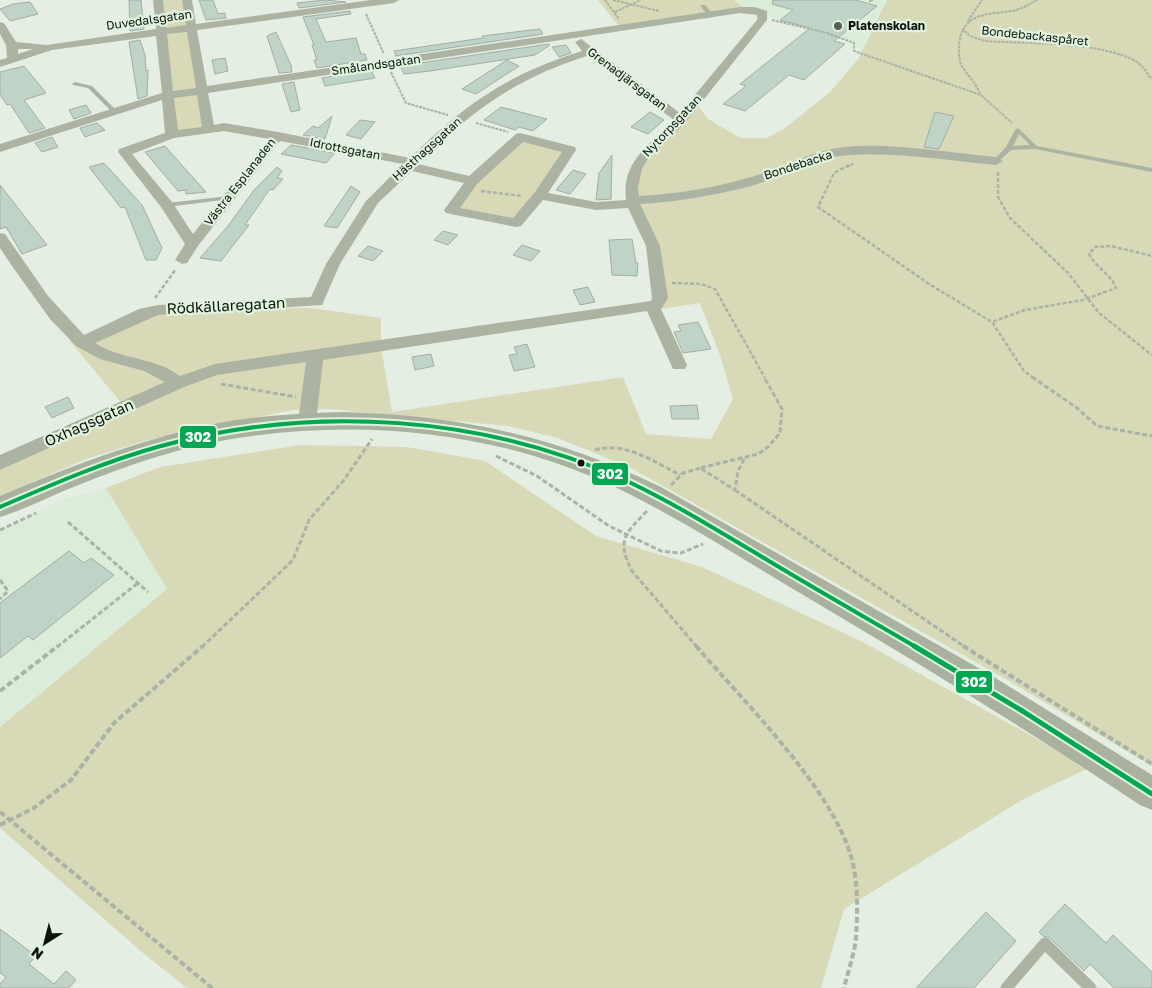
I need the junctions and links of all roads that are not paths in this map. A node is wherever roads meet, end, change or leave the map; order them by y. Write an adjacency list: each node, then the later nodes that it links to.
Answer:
1 (158, 0): 7 (street)
2 (187, 0): 6 (street)
3 (394, 0): 6 (street, Duvedalsgatan)
4 (760, 15): 8 (street, Smålandsgatan); 18 (street, Nytorpsgatan)
5 (0, 25): 9 (street)
6 (192, 28): 7 (street, Duvedalsgatan); 15 (street)
7 (162, 32): 10 (street, Duvedalsgatan); 16 (street)
8 (576, 35): 11 (street, Grenadjärsgatan); 15 (street, Smålandsgatan)
9 (12, 45): 10 (street); 12 (street)
10 (50, 46): 12 (street, Duvedalsgatan)
11 (589, 52): 18 (street, Grenadjärsgatan); 27 (street, Hästhagsgatan)
12 (12, 60): 13 (street, Duvedalsgatan)
13 (0, 64)
14 (75, 84): 17 (lane)
15 (202, 91): 16 (street, Smålandsgatan); 19 (street)
16 (168, 96): 17 (street, Smålandsgatan); 21 (street)
17 (115, 112): 23 (street, Smålandsgatan)
18 (681, 120): 32 (street, Nytorpsgatan)
19 (208, 128): 21 (street, Västra Esplanaden); 22 (street, Västra Esplanaden)
20 (1018, 130): 24 (lane); 25 (lane)
21 (172, 135): 33 (street, Västra Esplanaden)
22 (278, 136): 27 (street, Idrottsgatan); 31 (street, Västra Esplanaden)
23 (0, 148)
24 (1009, 148): 25 (lane); 26 (lane)
25 (1035, 148): 28 (lane)
26 (996, 162): 32 (street, Bondebacka)
27 (410, 164): 29 (street, Idrottsgatan); 37 (street, Hästhagsgatan)
28 (1152, 170)
29 (469, 185): 30 (street); 30 (street)
30 (539, 196): 32 (street)
31 (229, 198): 33 (lane); 35 (street, Västra Esplanaden)
32 (633, 202): 38 (street, Nytorpsgatan)
33 (167, 205): 35 (street)
34 (0, 237): 39 (street)
35 (192, 244): 36 (street, Västra Esplanaden)
36 (182, 260)
37 (317, 302): 39 (street, Rödkällaregatan)
38 (652, 306): 40 (street, Oxhagsgatan); 41 (street)
39 (82, 342): 42 (street)
40 (315, 354): 42 (street, Oxhagsgatan); 43 (street)
41 (679, 366)
42 (183, 381): 44 (street, Oxhagsgatan)
43 (308, 412): 45 (street); 46 (street)
44 (0, 463)
45 (0, 507)
46 (1152, 794)
47 (1006, 988): 48 (lane)
48 (1091, 988)

